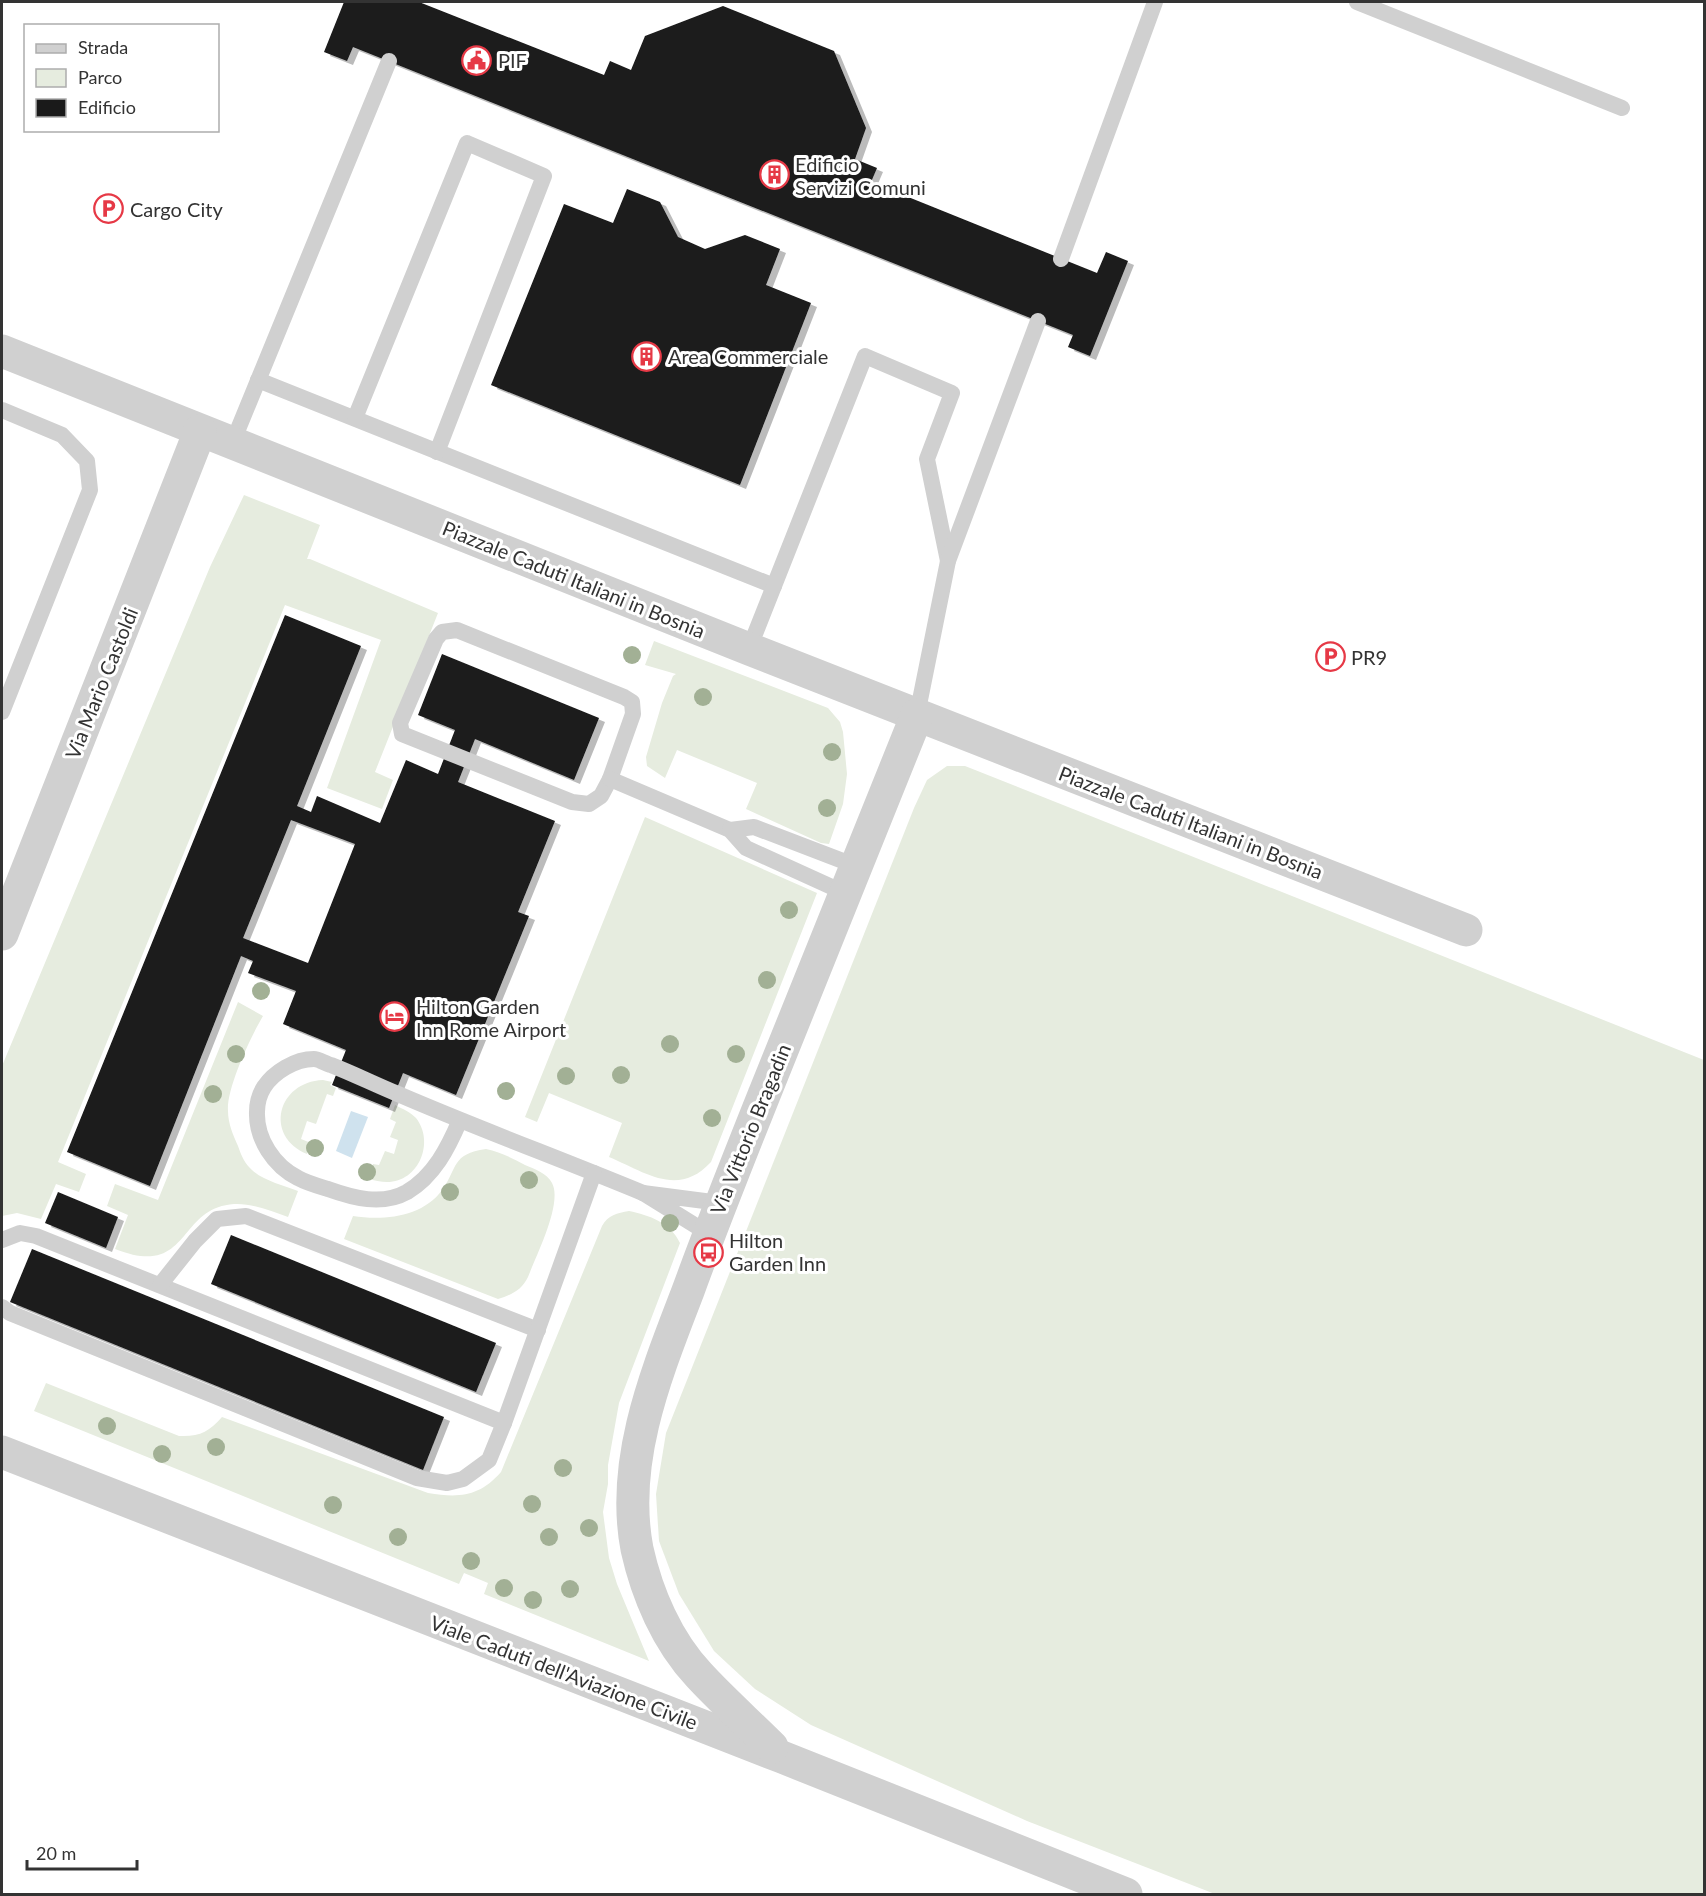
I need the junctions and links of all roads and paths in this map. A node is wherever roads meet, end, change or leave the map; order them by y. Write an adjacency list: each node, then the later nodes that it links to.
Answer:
1 (1155, 2): 5 (lane)
2 (1357, 2): 4 (lane)
3 (389, 61): 8 (lane)
4 (1622, 108)
5 (1061, 258)
6 (1038, 321): 14 (lane)
7 (2, 351): 11 (street, Piazzale Caduti Italiani in Bosnia)
8 (258, 380): 10 (lane); 12 (lane)
9 (2, 410): 17 (lane)
10 (355, 418): 13 (lane); 13 (lane)
11 (200, 431): 12 (street, Piazzale Caduti Italiani in Bosnia); 23 (street, Via Mario Castoldi)
12 (232, 444): 16 (street, Piazzale Caduti Italiani in Bosnia)
13 (437, 452): 15 (lane)
14 (948, 561): 15 (lane); 18 (lane)
15 (774, 586): 16 (lane)
16 (749, 648): 18 (street, Piazzale Caduti Italiani in Bosnia)
17 (2, 712)
18 (916, 715): 21 (street, Via Vittorio Bragadin); 22 (street, Piazzale Caduti Italiani in Bosnia)
19 (610, 779): 19 (lane); 20 (lane)
20 (730, 830): 21 (lane); 21 (lane)
21 (850, 880): 27 (street, Via Vittorio Bragadin)
22 (1466, 930)
23 (2, 934)
24 (460, 1120): 24 (lane); 25 (lane)
25 (594, 1173): 26 (lane); 32 (lane)
26 (643, 1193): 27 (lane); 28 (lane)
27 (720, 1203): 28 (street, Via Vittorio Bragadin)
28 (709, 1234): 35 (street, Via Vittorio Bragadin)
29 (2, 1240): 30 (lane)
30 (160, 1285): 32 (lane); 33 (lane)
31 (2, 1307): 33 (lane)
32 (538, 1330): 33 (lane)
33 (504, 1423)
34 (2, 1452): 35 (street, Viale Caduti dell'Aviazione Civile)
35 (782, 1757): 36 (street, Viale Caduti dell'Aviazione Civile)
36 (1126, 1894)

